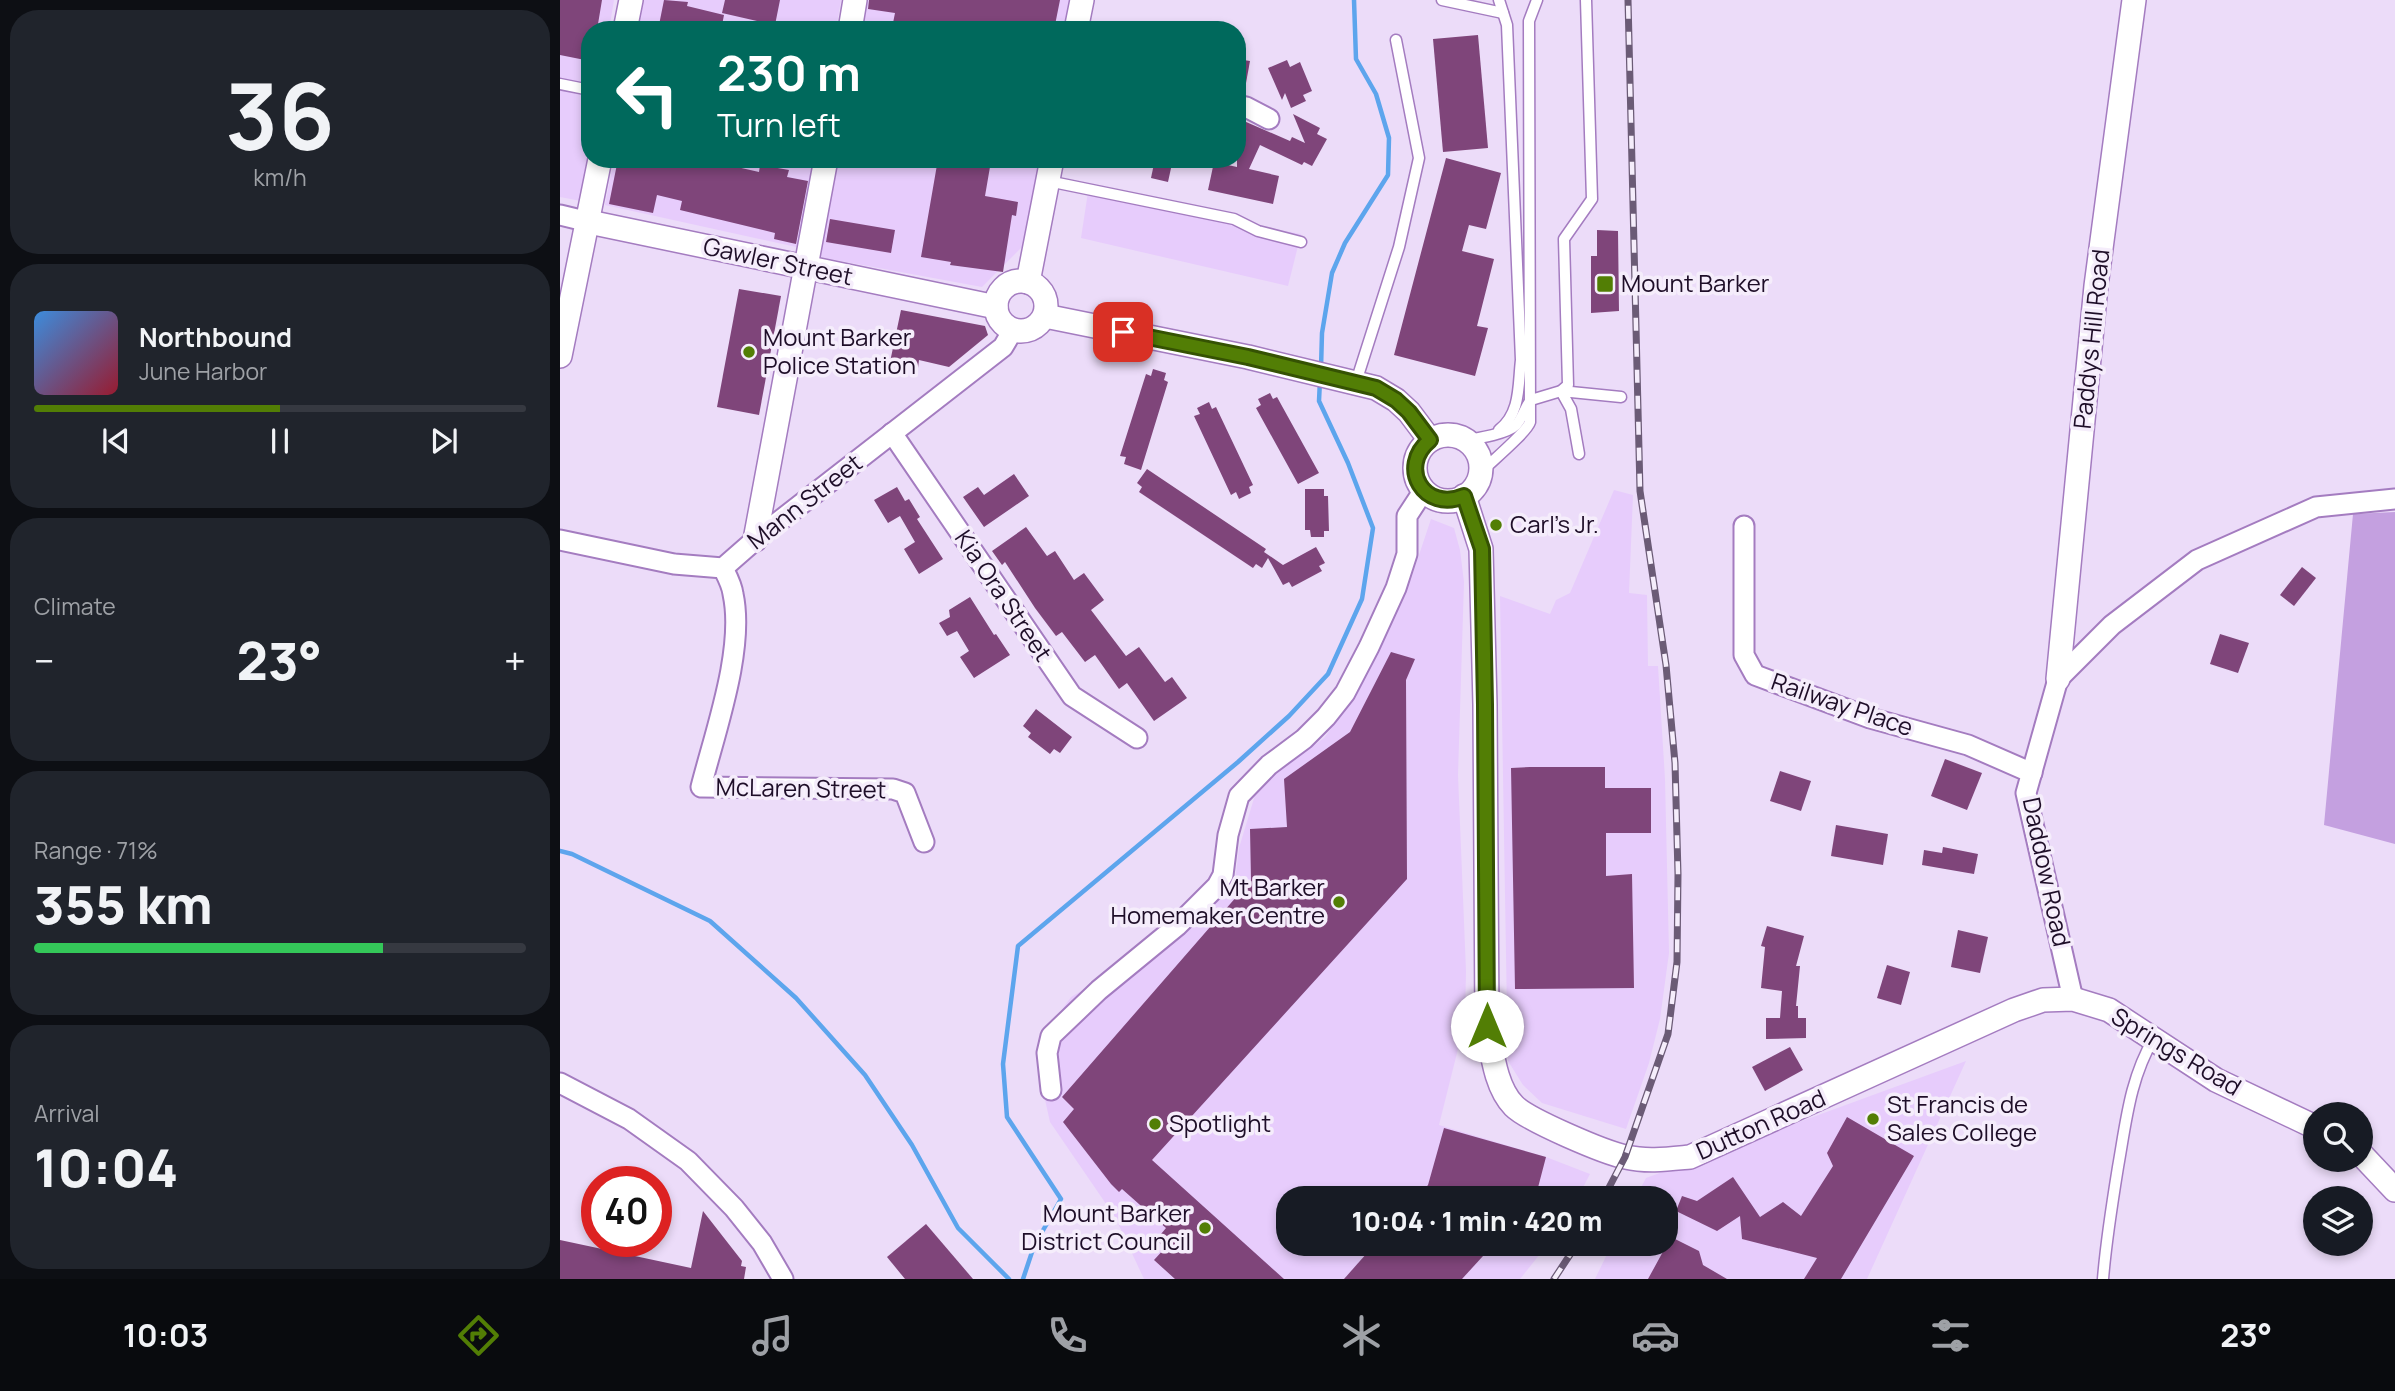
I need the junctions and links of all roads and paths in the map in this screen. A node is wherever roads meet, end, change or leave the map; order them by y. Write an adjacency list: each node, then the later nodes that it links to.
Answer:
1 (624, 0): 11 (street)
2 (631, 0): 12 (street)
3 (855, 0): 13 (street)
4 (1082, 0): 14 (street)
5 (1442, 0): 10 (lane)
6 (1499, 0): 10 (lane)
7 (1537, 0): 36 (lane)
8 (1586, 0): 34 (lane)
9 (2134, 0): 50 (street, Paddys Hill Road)
10 (1503, 13): 37 (lane)
11 (623, 21)
12 (625, 21)
13 (851, 21)
14 (1078, 21)
15 (1396, 40): 33 (lane)
16 (560, 84): 17 (lane)
17 (581, 88)
18 (1246, 107): 19 (street)
19 (1269, 119)
20 (598, 168): 24 (street)
21 (824, 168): 26 (street)
22 (1050, 170): 25 (lane); 27 (street)
23 (560, 215): 24 (street, Gawler Street)
24 (589, 222): 26 (street, Gawler Street); 28 (street)
25 (1301, 242)
26 (806, 268): 29 (street, Gawler Street); 47 (street)
27 (1028, 282): 29 (street); 30 (street)
28 (566, 298): 32 (street)
29 (996, 307): 31 (street)
30 (1045, 316): 31 (street); 33 (street)
31 (1013, 330): 38 (street, Mann Street)
32 (560, 356)
33 (1347, 379): 39 (street)
34 (1561, 391): 35 (lane); 36 (lane); 41 (lane)
35 (1620, 397)
36 (1531, 400): 37 (lane); 42 (lane)
37 (1496, 432): 40 (lane)
38 (892, 433): 47 (street, Mann Street); 51 (street, Kia Ora Street)
39 (1430, 440): 40 (street); 43 (street)
40 (1466, 440): 42 (street)
41 (1579, 454)
42 (1480, 473): 44 (street)
43 (1423, 490): 44 (street); 57 (street)
44 (1464, 496): 54 (street, Dutton Road)
45 (2395, 499): 50 (street, Daddow Road)
46 (560, 540): 49 (street, Mann Street)
47 (755, 540): 49 (street, Mann Street)
48 (1744, 541): 52 (street, Railway Place)
49 (723, 568): 53 (street, McLaren Street)
50 (2058, 679): 52 (street, Daddow Road)
51 (1137, 737)
52 (2032, 773): 54 (street, Daddow Road)
53 (925, 842)
54 (2073, 999): 55 (street, Springs Road)
55 (2155, 1038): 58 (street, Springs Road); 62 (lane)
56 (560, 1083): 61 (street)
57 (1051, 1090)
58 (2303, 1121)
59 (2373, 1167): 60 (street)
60 (2395, 1190)
61 (783, 1279)
62 (2103, 1279)

